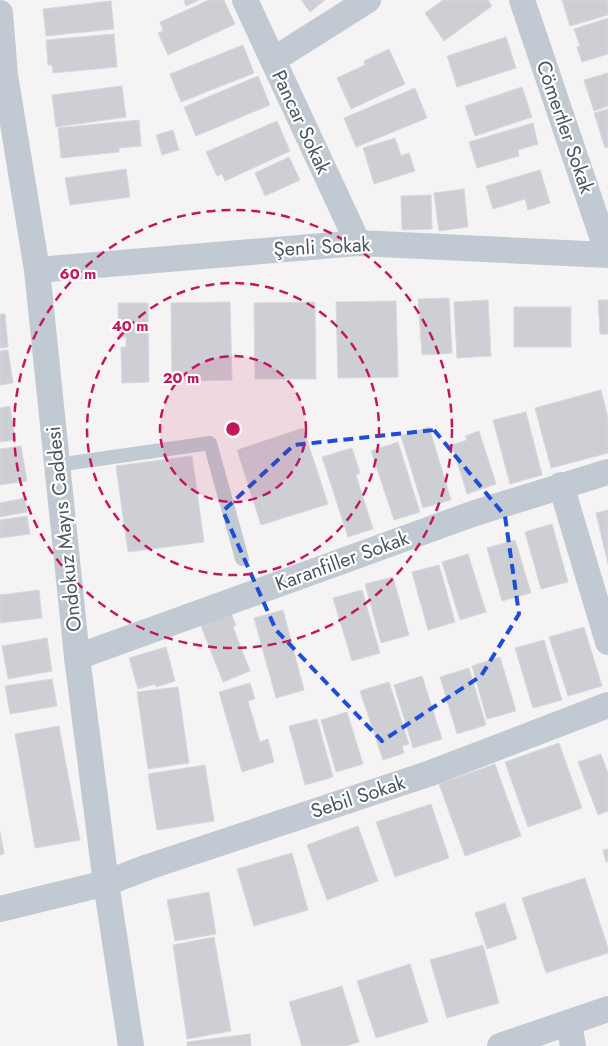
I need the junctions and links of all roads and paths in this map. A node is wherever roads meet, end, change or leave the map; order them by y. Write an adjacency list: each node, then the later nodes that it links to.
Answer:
1 (245, 0): 5 (street, Pancar Sokak)
2 (368, 0): 5 (street)
3 (522, 0): 8 (street, Cömertler Sokak)
4 (0, 13): 6 (street, Ondokuz Mayıs Caddesi)
5 (272, 60): 7 (street, Pancar Sokak)
6 (9, 148): 9 (street, Ondokuz Mayıs Caddesi)
7 (358, 243): 8 (street, Şenli Sokak); 9 (street, Şenli Sokak)
8 (608, 255)
9 (37, 270): 10 (street, Ondokuz Mayıs Caddesi)
10 (57, 465): 13 (lane); 15 (street, Ondokuz Mayıs Caddesi)
11 (608, 472): 12 (street, Karanfiller Sokak)
12 (561, 485): 14 (street); 15 (street, Karanfiller Sokak)
13 (242, 559)
14 (608, 642)
15 (77, 657): 17 (street, Ondokuz Mayıs Caddesi)
16 (608, 705): 17 (street, Sebil Sokak)
17 (106, 883): 18 (street, Sebil Sokak); 21 (street, Ondokuz Mayıs Caddesi)
18 (0, 909)
19 (608, 1009): 20 (street)
20 (571, 1034): 22 (street)
21 (131, 1046)
22 (500, 1046)

